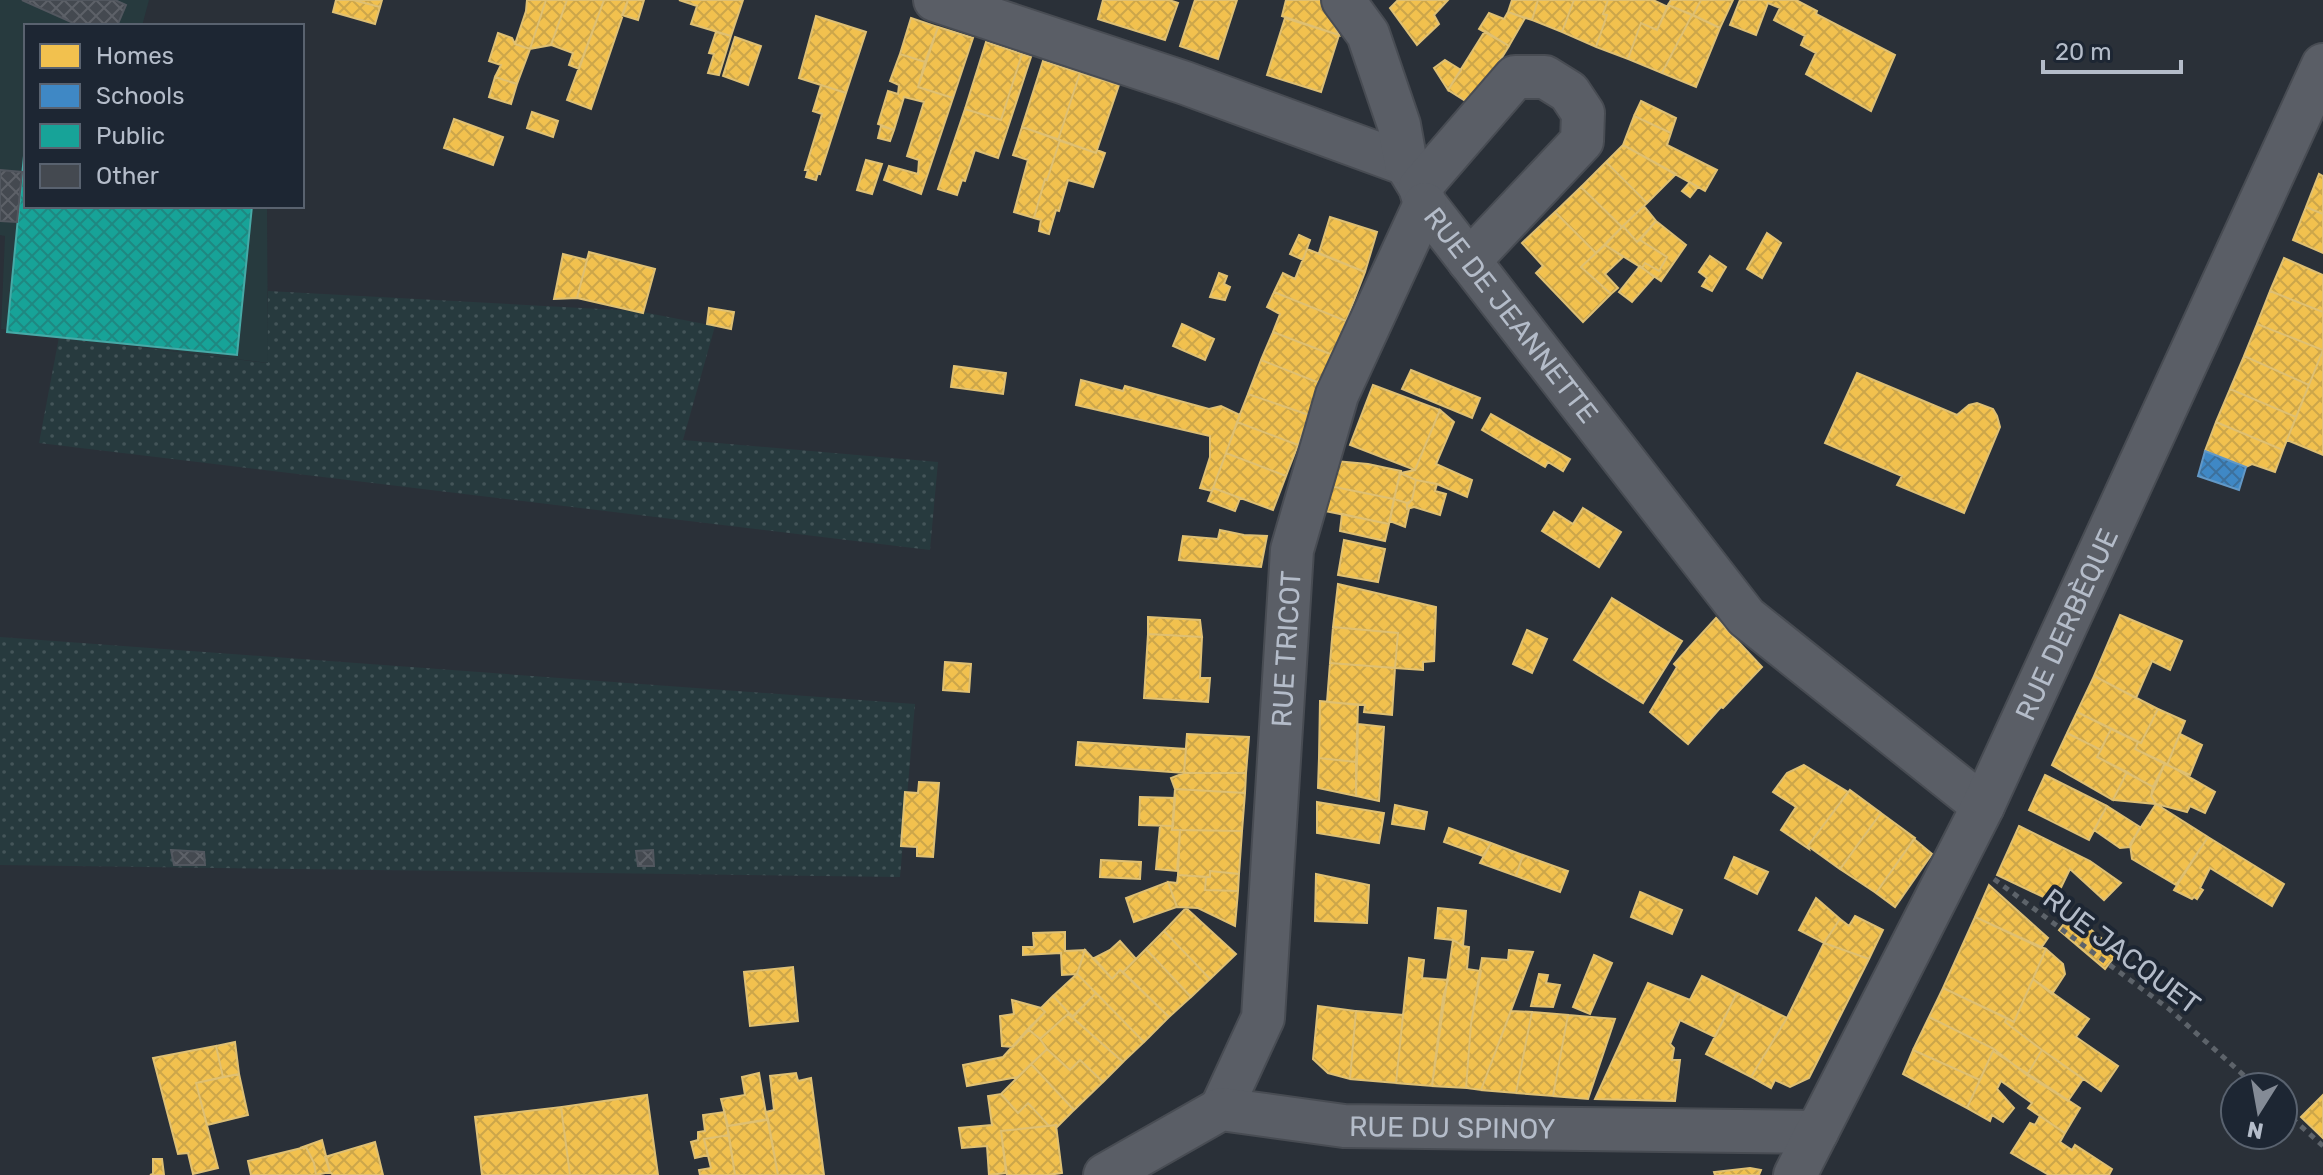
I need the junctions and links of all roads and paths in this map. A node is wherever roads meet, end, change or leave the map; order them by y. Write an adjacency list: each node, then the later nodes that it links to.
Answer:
1 (935, 0): 4 (street)
2 (1343, 0): 4 (street)
3 (2323, 65): 6 (street, RUE DERBÈQUE)
4 (1417, 185): 5 (street, RUE DE JEANNETTE); 5 (street, RUE TRICOT); 9 (street, RUE TRICOT)
5 (1469, 261): 6 (street, RUE DE JEANNETTE)
6 (1983, 806): 7 (street, RUE DERBÈQUE)
7 (1960, 850): 8 (path, RUE JACQUET); 11 (street, RUE DERBÈQUE)
8 (2239, 1071)
9 (1221, 1109): 11 (street, RUE DU SPINOY); 13 (street)
10 (2299, 1124): 12 (path)
11 (1817, 1132): 14 (street, RUE DERBÈQUE)
12 (2323, 1146)
13 (1105, 1175)
14 (1795, 1175)

